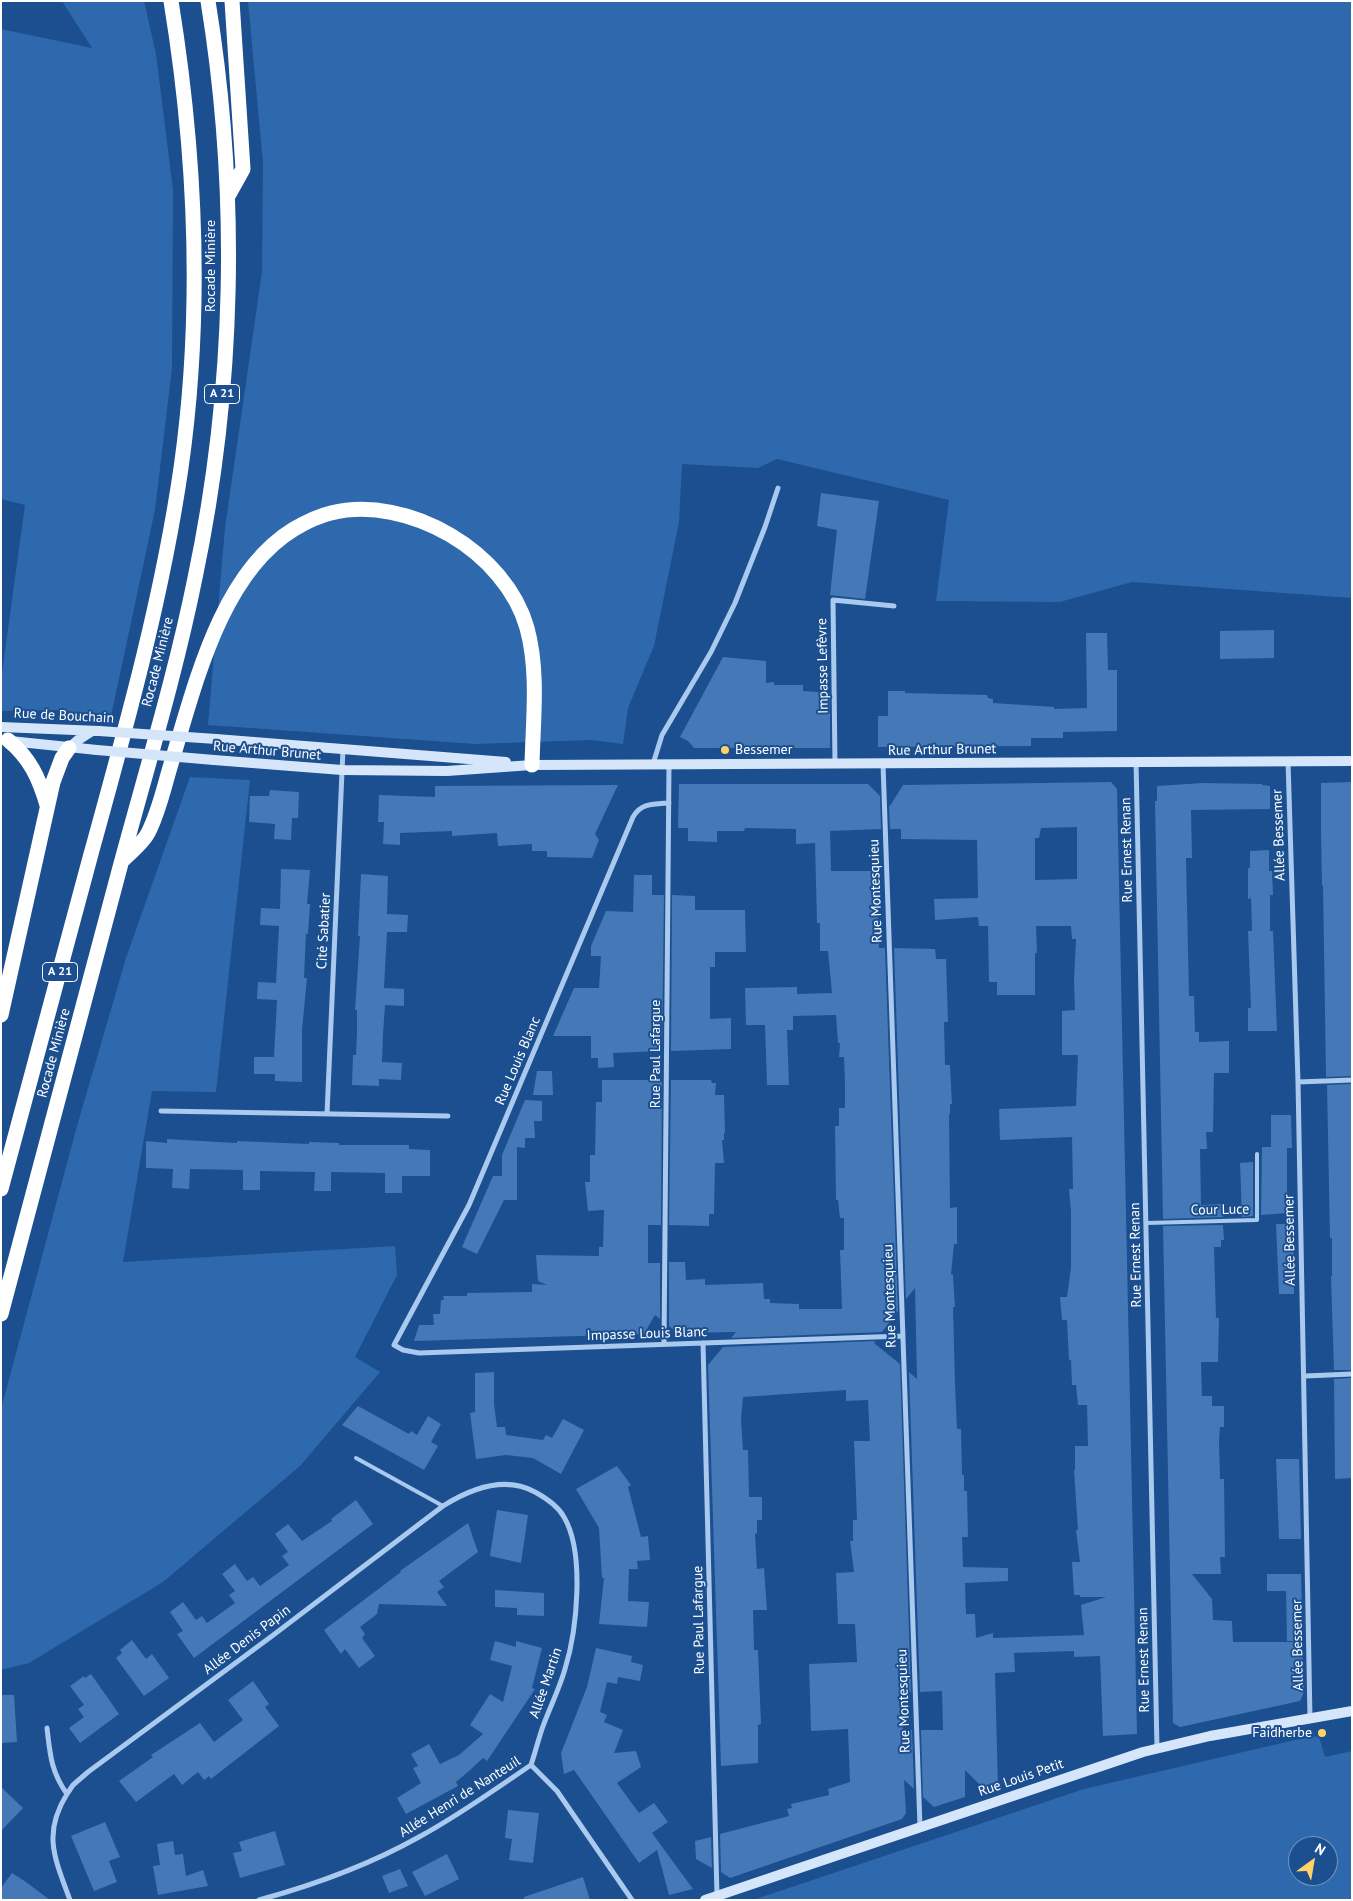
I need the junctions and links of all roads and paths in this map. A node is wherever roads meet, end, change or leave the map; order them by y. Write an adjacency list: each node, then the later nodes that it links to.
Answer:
1 (171, 1): 31 (highway, Rocade Minière / A 21)
2 (208, 1): 4 (highway, Rocade Minière / A 21)
3 (232, 1): 4 (highway)
4 (228, 196): 23 (highway, Rocade Minière / A 21)
5 (778, 488): 18 (street)
6 (894, 606): 15 (street, Impasse Lefèvre)
7 (96, 731): 8 (street, Rue de Bouchain); 9 (street, Rue de Bouchain, bridge); 10 (street)
8 (3, 736): 10 (street, Rue Arthur Brunet); 22 (highway)
9 (216, 739): 11 (street, Rue Arthur Brunet)
10 (70, 748): 20 (street, Rue Arthur Brunet, bridge); 22 (highway)
11 (343, 749): 17 (street, Rue Arthur Brunet); 20 (street, Cité Sabatier)
12 (1136, 761): 13 (street, Rue Arthur Brunet); 16 (street, Rue Arthur Brunet); 32 (street, Rue Ernest Renan)
13 (1288, 761): 14 (street, Rue Arthur Brunet); 26 (street, Allée Bessemer)
14 (1352, 761)
15 (835, 764): 16 (street, Rue Arthur Brunet); 19 (street, Rue Arthur Brunet)
16 (883, 764): 34 (street, Rue Montesquieu)
17 (532, 765): 18 (street, Rue Arthur Brunet); 20 (street, Rue Arthur Brunet); 23 (highway)
18 (653, 765): 19 (street, Rue Arthur Brunet)
19 (669, 765): 21 (street, Rue Paul Lafargue)
20 (342, 770): 28 (street, Cité Sabatier)
21 (669, 803): 36 (street, Rue Paul Lafargue); 37 (street, Rue Louis Blanc)
22 (47, 806): 24 (highway)
23 (122, 861): 33 (highway, Rocade Minière / A 21)
24 (1, 1015)
25 (1352, 1080): 26 (street)
26 (1298, 1082): 39 (street, Allée Bessemer)
27 (160, 1111): 28 (street)
28 (327, 1114): 29 (street)
29 (448, 1116)
30 (1257, 1154): 32 (lane, Cour Luce)
31 (1, 1190)
32 (1147, 1223): 45 (street, Rue Ernest Renan)
33 (1, 1314)
34 (903, 1336): 35 (street, Impasse Louis Blanc); 48 (street, Rue Montesquieu)
35 (703, 1343): 36 (street, Impasse Louis Blanc); 49 (street, Rue Paul Lafargue)
36 (664, 1344): 37 (street, Impasse Louis Blanc)
37 (394, 1345)
38 (1352, 1374): 39 (street)
39 (1305, 1376): 43 (street, Allée Bessemer)
40 (356, 1458): 41 (lane)
41 (443, 1506): 46 (street, Allée Martin); 47 (street, Allée Denis Papin)
42 (1352, 1711): 43 (street, Rue Louis Petit)
43 (1310, 1718): 45 (street, Rue Louis Petit)
44 (47, 1728): 47 (street)
45 (1157, 1748): 48 (street, Rue Louis Petit)
46 (531, 1765): 51 (street, Allée Henri de Nanteuil); 52 (street)
47 (67, 1794): 50 (street, Allée Denis Papin)
48 (920, 1827): 49 (street, Rue Louis Petit)
49 (717, 1896): 53 (street, Rue Louis Petit)
50 (70, 1900)
51 (260, 1900)
52 (632, 1900)
53 (706, 1900)

